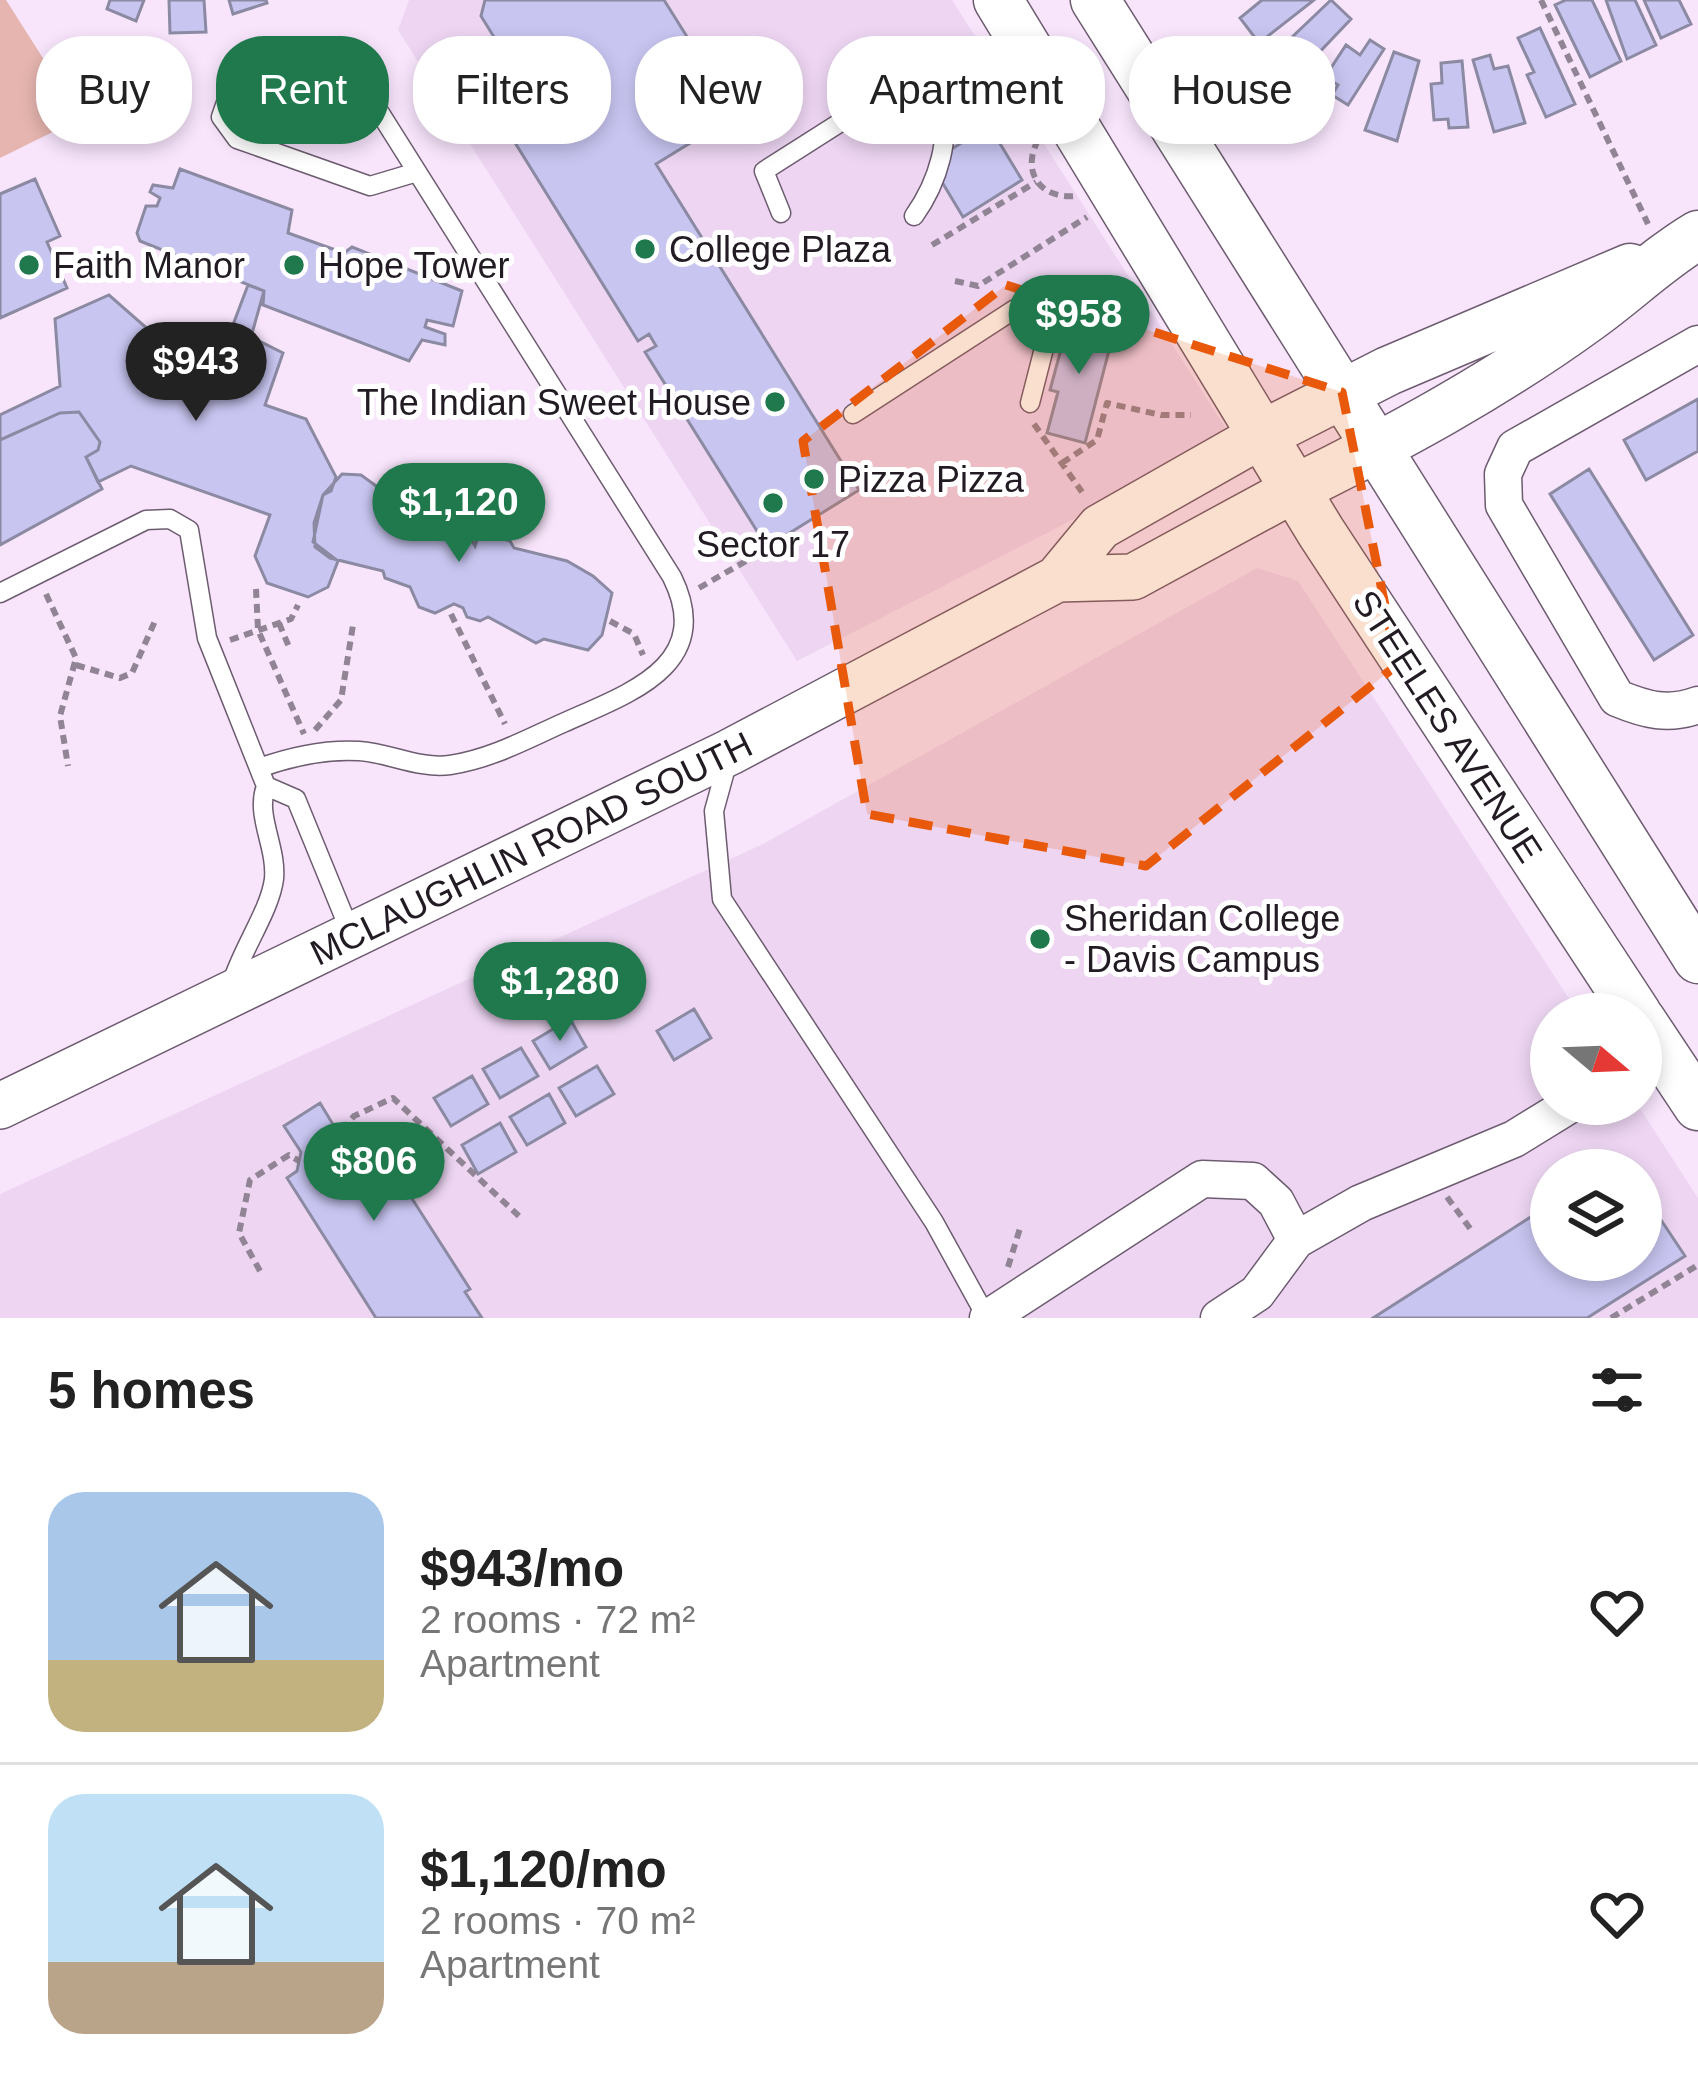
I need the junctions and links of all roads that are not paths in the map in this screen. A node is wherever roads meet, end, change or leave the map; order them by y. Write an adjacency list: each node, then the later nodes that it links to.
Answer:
1 (998, 0): 11 (main road, STEELES AVENUE)
2 (1096, 0): 8 (main road)
3 (417, 172): 3 (lane); 18 (lane)
4 (781, 213): 5 (lane)
5 (914, 216)
6 (1680, 246): 8 (main road, MCLAUGHLIN ROAD SOUTH); 12 (main road, MCLAUGHLIN ROAD SOUTH)
7 (1698, 344): 16 (street)
8 (1346, 393): 11 (main road, MCLAUGHLIN ROAD SOUTH); 12 (main road)
9 (1031, 412): 10 (lane)
10 (853, 415)
11 (1262, 435): 13 (main road, STEELES AVENUE); 14 (street, MCLAUGHLIN ROAD SOUTH)
12 (1380, 447): 13 (main road, MCLAUGHLIN ROAD SOUTH); 20 (main road)
13 (1295, 489): 14 (street, MCLAUGHLIN ROAD SOUTH); 21 (main road, STEELES AVENUE)
14 (1057, 579): 17 (street, MCLAUGHLIN ROAD SOUTH)
15 (0, 593): 18 (lane)
16 (1698, 705)
17 (730, 752): 19 (street, MCLAUGHLIN ROAD SOUTH); 28 (lane)
18 (262, 777): 19 (lane); 22 (lane)
19 (352, 936): 22 (street, MCLAUGHLIN ROAD SOUTH)
20 (1698, 959)
21 (1628, 993)
22 (227, 996): 24 (street, MCLAUGHLIN ROAD SOUTH)
23 (1662, 1046): 25 (main road, STEELES AVENUE)
24 (0, 1106)
25 (1698, 1106)
26 (1537, 1125): 27 (street)
27 (1296, 1240): 28 (street); 29 (street)
28 (988, 1318)
29 (1219, 1318)

